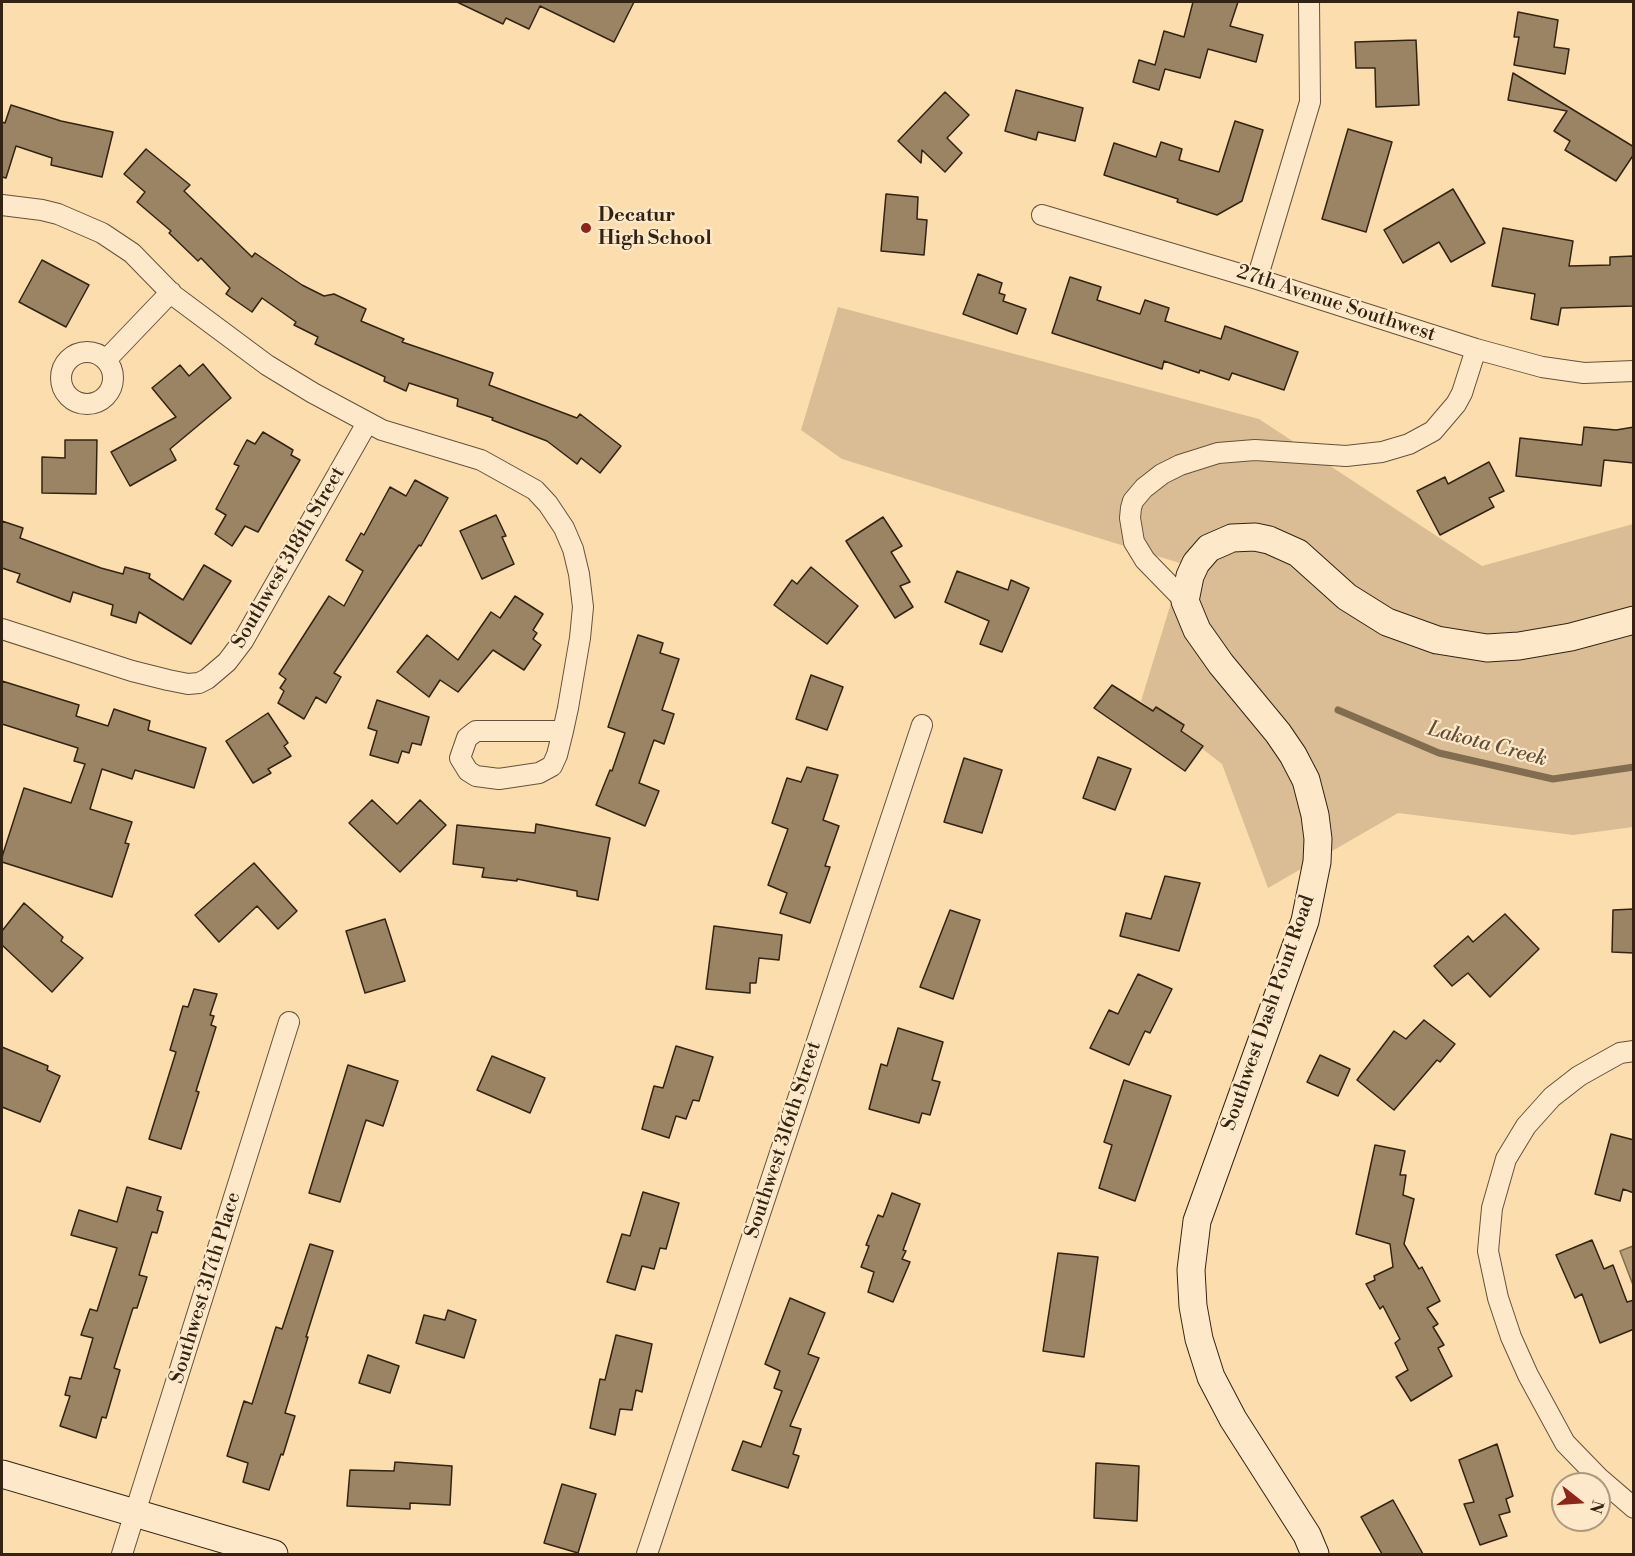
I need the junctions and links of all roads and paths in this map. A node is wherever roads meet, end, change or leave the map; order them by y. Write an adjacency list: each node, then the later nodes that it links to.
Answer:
1 (1309, 2): 4 (street)
2 (2, 205): 5 (street)
3 (1042, 215): 4 (street, 27th Avenue Southwest)
4 (1257, 279): 6 (street, 27th Avenue Southwest)
5 (171, 292): 7 (street); 9 (street)
6 (1476, 349): 8 (street, 27th Avenue Southwest); 10 (street)
7 (106, 360)
8 (1634, 371)
9 (367, 423): 12 (street, Southwest 318th Street); 14 (street)
10 (1185, 601): 11 (main road); 23 (main road, Southwest Dash Point Road)
11 (1634, 620)
12 (2, 629)
13 (922, 725): 22 (street, Southwest 316th Street)
14 (563, 731): 14 (street)
15 (289, 1022): 19 (street, Southwest 317th Place)
16 (1634, 1050): 18 (street)
17 (2, 1474): 19 (main road)
18 (1634, 1508)
19 (135, 1514): 20 (street, Southwest 317th Place); 21 (main road)
20 (122, 1554)
21 (274, 1554)
22 (647, 1554)
23 (1315, 1554)

